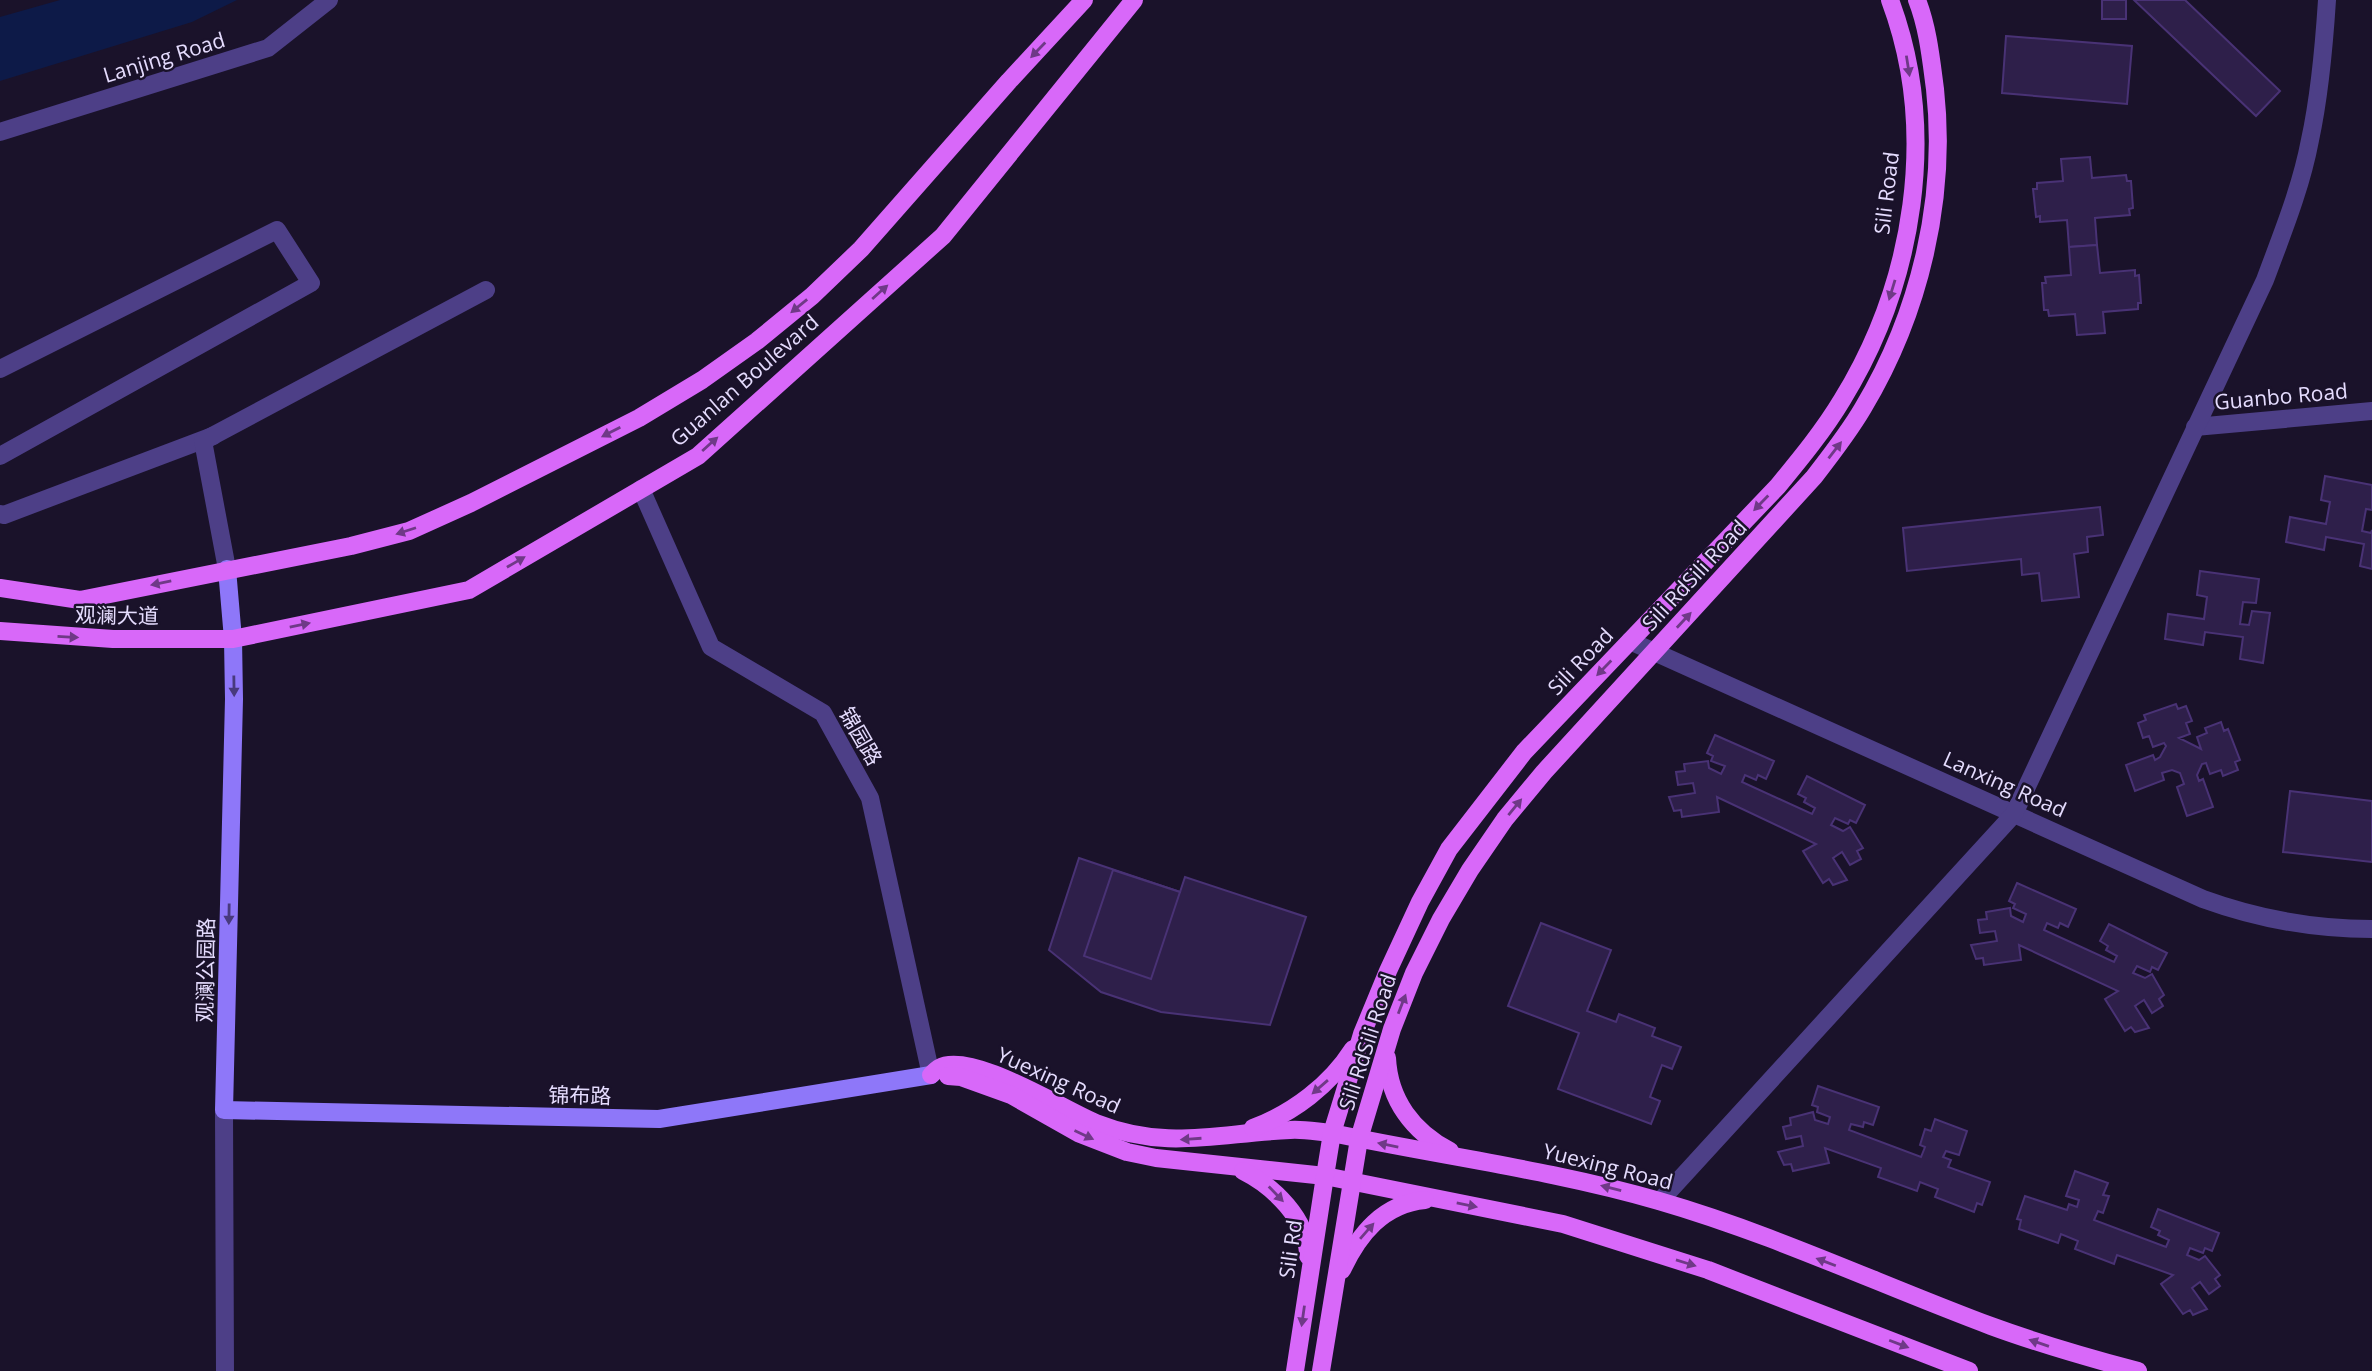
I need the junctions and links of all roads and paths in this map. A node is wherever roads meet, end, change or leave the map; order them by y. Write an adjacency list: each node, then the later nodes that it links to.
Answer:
1 (329, 0): 7 (street, Lanjing Road)
2 (1084, 0): 16 (main road, Guanlan Boulevard, one-way to 16)
3 (1134, 0): 14 (main road, Guanlan Boulevard, one-way to 3)
4 (1890, 0): 20 (main road, Sili Road, one-way to 20)
5 (1917, 0): 21 (main road, Sili RdSili Road, one-way to 5)
6 (2327, 0): 11 (street)
7 (0, 132)
8 (486, 290): 12 (street)
9 (0, 369): 13 (street)
10 (2372, 411): 11 (street, Guanbo Road)
11 (2195, 426): 22 (street)
12 (213, 436): 15 (street); 16 (street)
13 (0, 456)
14 (640, 489): 19 (main road, Guanlan Boulevard, one-way to 14); 26 (street, 锦园路)
15 (0, 514)
16 (227, 569): 17 (main road, 观澜大道, one-way to 17); 19 (main road, 观澜公园路)
17 (0, 588)
18 (0, 631): 19 (main road, 观澜大道, one-way to 19)
19 (233, 639): 27 (main road, 观澜公园路, one-way to 27)
20 (1630, 641): 21 (street, Lanxing Road); 24 (main road, Sili Road, one-way to 24)
21 (1654, 652): 22 (street, Lanxing Road); 25 (main road, Sili RdSili Road, one-way to 21)
22 (2014, 814): 23 (street, Lanxing Road); 36 (street)
23 (2372, 929)
24 (1362, 1034): 28 (main road, Sili Road); 29 (main road, one-way to 29)
25 (1387, 1048): 30 (main road, Sili RdSili Road); 31 (main road)
26 (931, 1075): 27 (main road, 锦布路); 29 (main road, Yuexing Road, one-way to 26); 32 (main road, Yuexing Road, one-way to 32)
27 (224, 1110): 40 (street, 观澜公园路)
28 (1332, 1133): 29 (main road, Yuexing Road); 30 (main road, Yuexing Road); 33 (main road, Sili Rd)
29 (1234, 1134)
30 (1359, 1139): 31 (main road, Yuexing Road, one-way to 30); 34 (main road)
31 (1462, 1158): 36 (main road, Yuexing Road, one-way to 31)
32 (1216, 1164): 33 (main road, Yuexing Road); 37 (main road, one-way to 37)
33 (1325, 1176): 34 (main road, Yuexing Road); 37 (main road, Sili Rd)
34 (1352, 1181): 35 (main road, Yuexing Road); 38 (main road)
35 (1437, 1198): 38 (main road, one-way to 35); 43 (main road, Yuexing Road, one-way to 43)
36 (1660, 1201): 39 (main road, Yuexing Road, one-way to 36)
37 (1308, 1277): 41 (main road, Sili Rd, one-way to 41)
38 (1334, 1290): 42 (main road)
39 (2105, 1368): 44 (main road, Yuexing Road)
40 (225, 1371)
41 (1295, 1371)
42 (1321, 1371)
43 (1969, 1371)
44 (2138, 1371)

